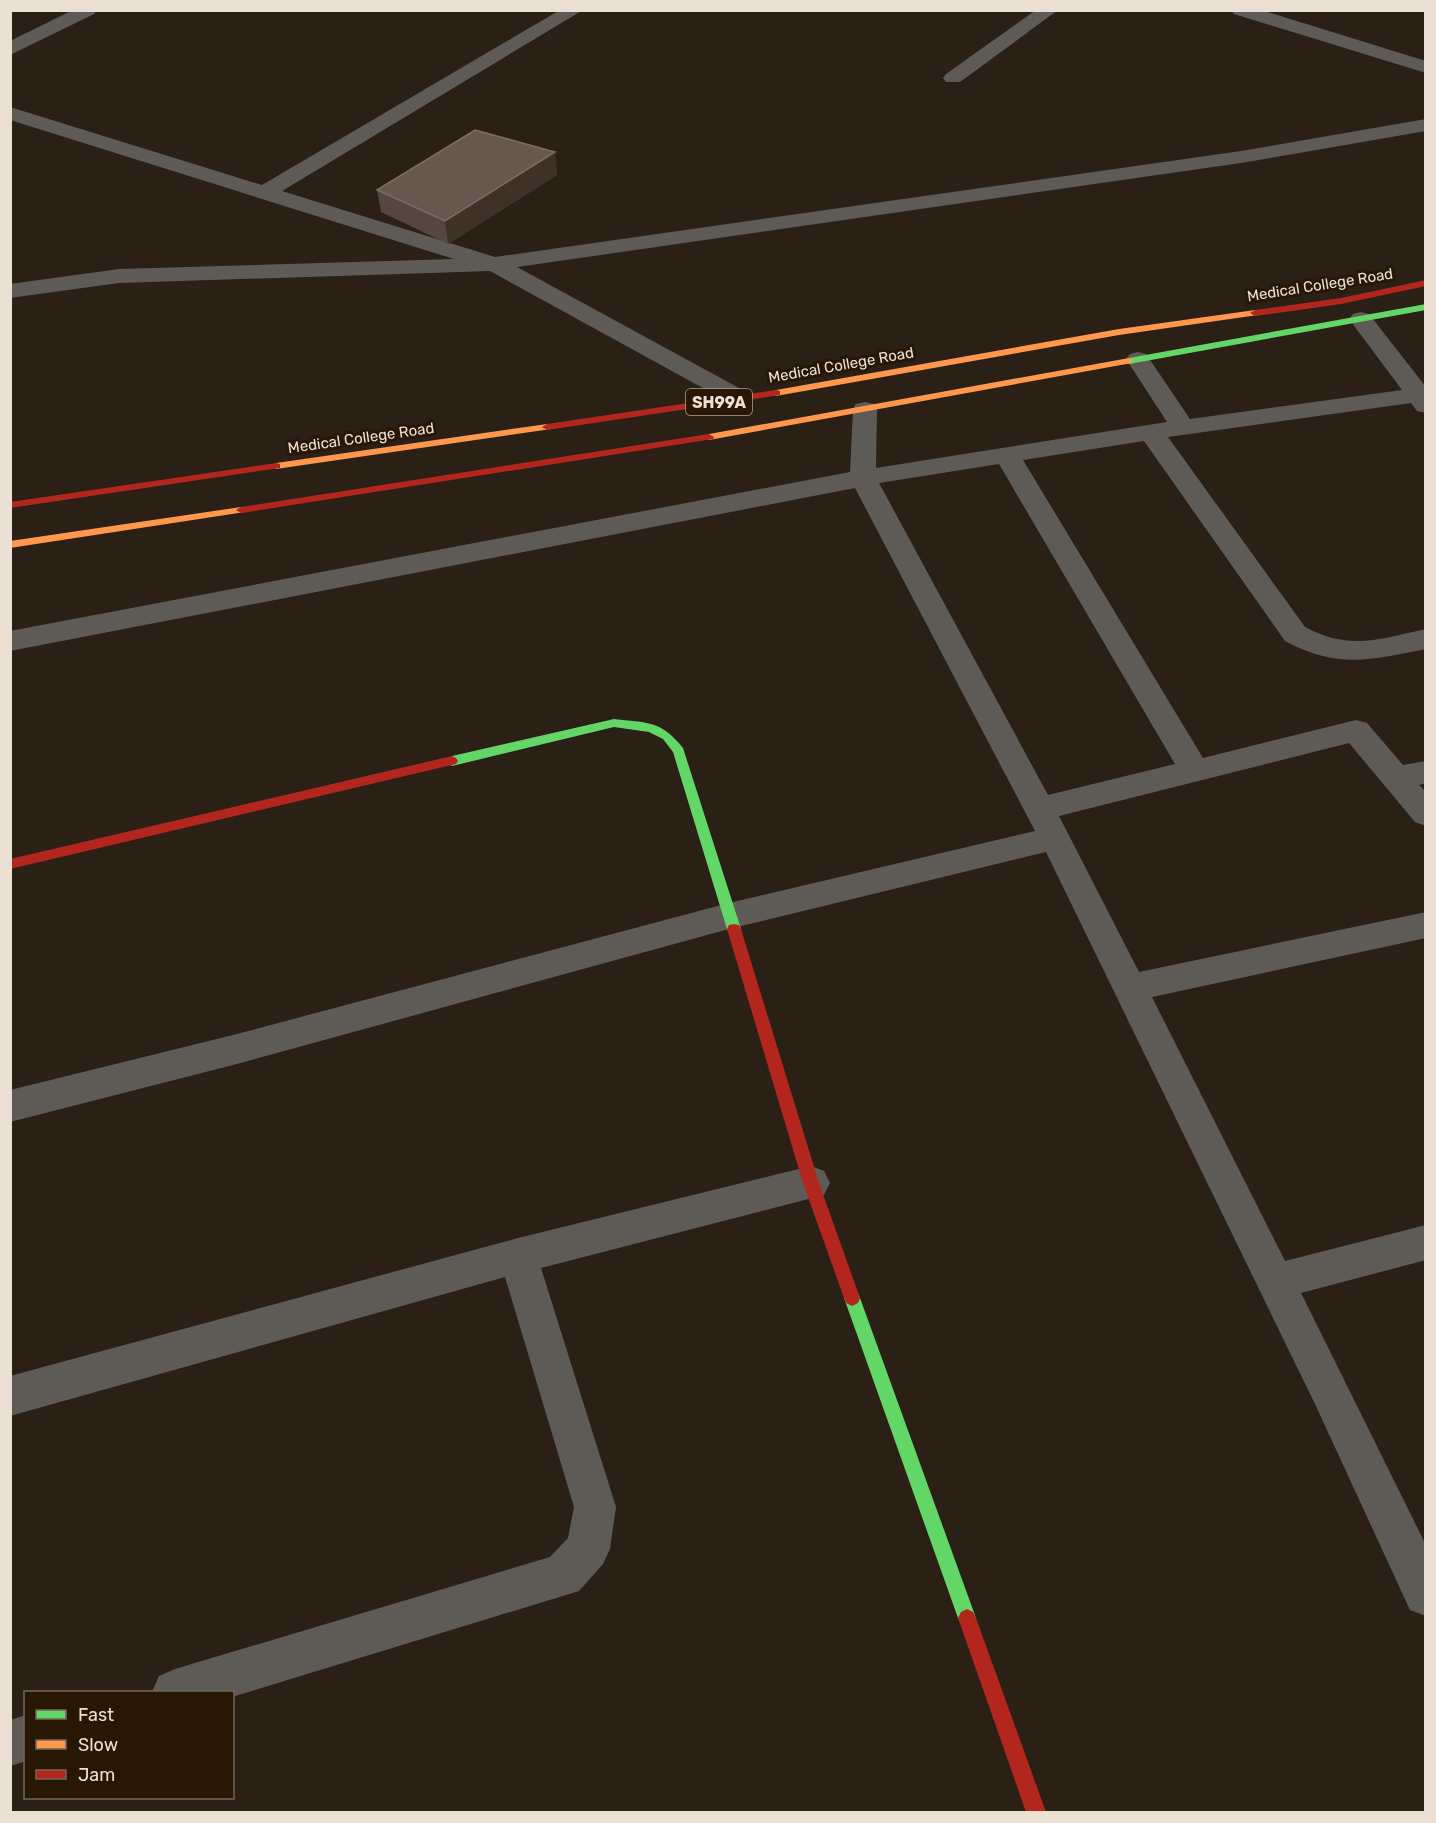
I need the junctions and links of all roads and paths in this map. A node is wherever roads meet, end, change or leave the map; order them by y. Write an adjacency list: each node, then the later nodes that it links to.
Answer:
1 (88, 10): 5 (street)
2 (574, 10): 10 (street)
3 (1049, 10): 7 (street)
4 (1254, 12): 6 (street)
5 (10, 49)
6 (1425, 67)
7 (953, 78)
8 (10, 113): 10 (street)
9 (1425, 125): 11 (street)
10 (265, 192): 11 (street)
11 (494, 264): 13 (street); 17 (street)
12 (1425, 283): 17 (main road, Medical College Road / SH99A)
13 (10, 291)
14 (1425, 307): 15 (main road)
15 (1361, 319): 16 (main road); 18 (street)
16 (1138, 359): 19 (main road); 20 (street)
17 (741, 399): 24 (main road, Medical College Road / SH99A)
18 (1422, 399): 20 (street)
19 (865, 409): 23 (street); 25 (main road)
20 (1183, 428): 21 (street)
21 (1151, 432): 22 (street); 26 (street)
22 (1006, 454): 23 (street); 28 (street)
23 (863, 478): 27 (street); 31 (street)
24 (10, 505)
25 (10, 545)
26 (1425, 639)
27 (10, 641)
28 (1195, 771): 30 (street); 31 (street)
29 (1425, 772): 30 (street)
30 (1396, 778): 32 (street)
31 (1039, 809): 33 (street)
32 (1425, 814)
33 (1055, 838): 35 (street); 37 (street)
34 (10, 864): 35 (main road)
35 (729, 916): 38 (street); 39 (main road)
36 (1425, 925): 37 (street)
37 (1129, 988): 42 (street)
38 (10, 1106)
39 (811, 1183): 41 (street); 46 (main road)
40 (1425, 1242): 42 (street)
41 (518, 1256): 43 (street); 45 (street)
42 (1275, 1282): 44 (street)
43 (10, 1396)
44 (1425, 1594)
45 (179, 1691)
46 (1036, 1812)

